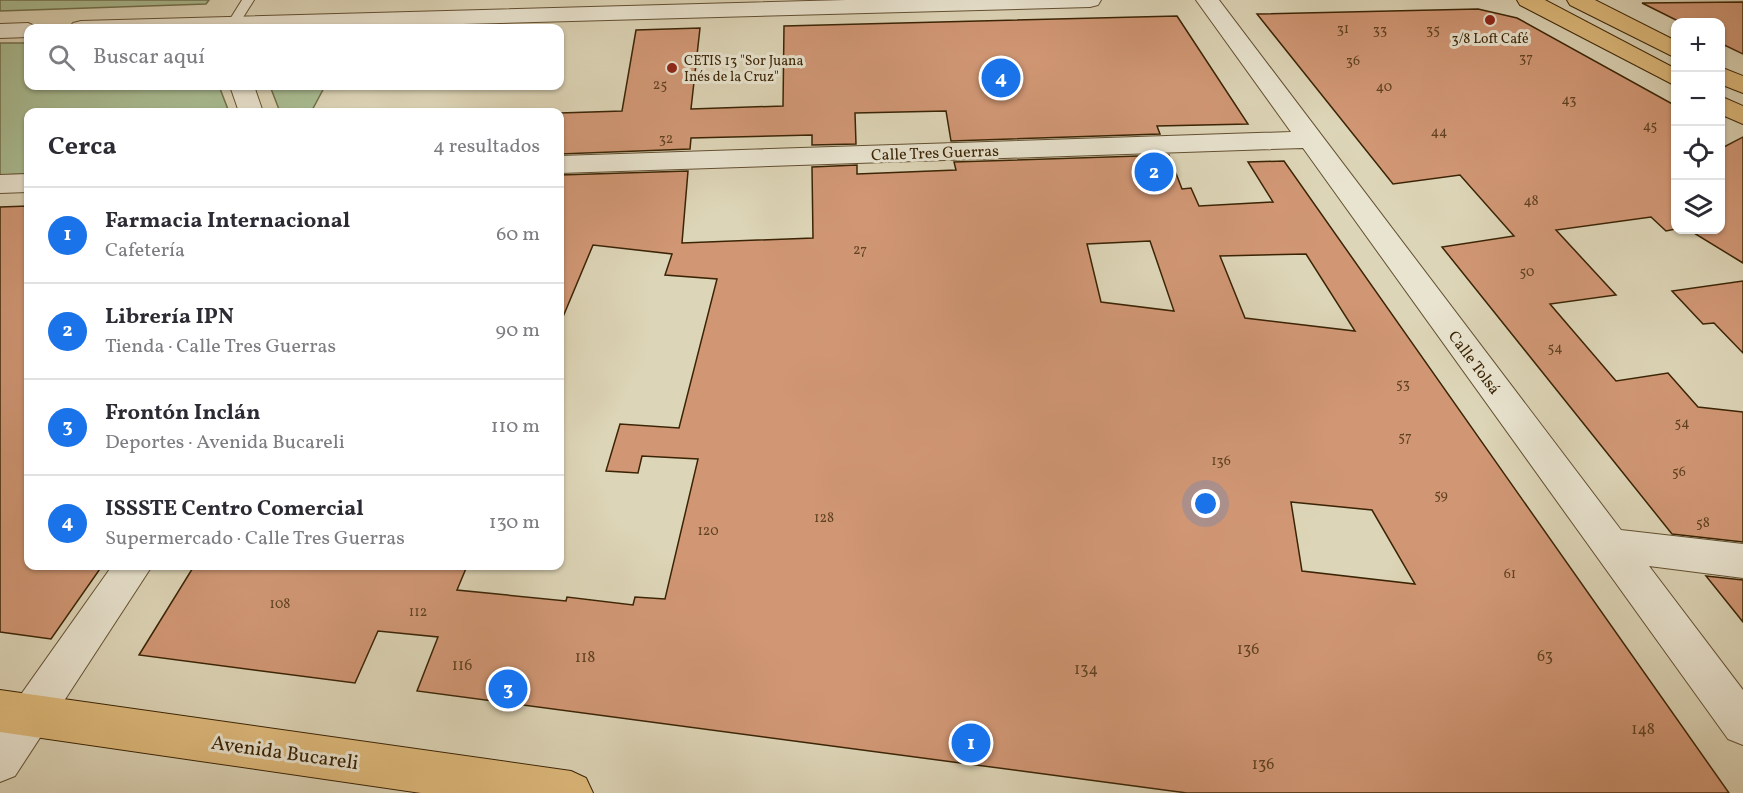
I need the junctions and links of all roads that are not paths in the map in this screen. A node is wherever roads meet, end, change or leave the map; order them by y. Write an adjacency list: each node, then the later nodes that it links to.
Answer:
1 (248, 0): 9 (lane)
2 (1090, 0): 8 (street)
3 (1207, 0): 27 (street, Calle Tolsá)
4 (1528, 0): 19 (main road)
5 (1578, 0): 15 (main road)
6 (1591, 0): 14 (lane)
7 (1608, 0): 13 (main road)
8 (955, 2): 10 (street)
9 (233, 24)
10 (292, 24)
11 (24, 30): 12 (street)
12 (0, 31)
13 (1671, 32)
14 (1671, 41)
15 (1671, 48)
16 (1725, 61): 18 (main road)
17 (1725, 70): 21 (lane)
18 (1743, 70)
19 (1671, 76)
20 (1725, 77): 22 (main road)
21 (1743, 79)
22 (1743, 86)
23 (243, 90): 25 (street)
24 (1725, 107): 26 (main road)
25 (250, 108)
26 (1743, 116)
27 (1310, 140): 28 (street, Calle Tres Guerras); 31 (street, Calle Tolsá)
28 (564, 165)
29 (24, 183): 30 (street)
30 (0, 184)
31 (1611, 545): 32 (street); 35 (street, Calle Tolsá)
32 (1743, 561)
33 (130, 570): 34 (street)
34 (15, 713): 36 (street); 37 (main road, Avenida Bucareli)
35 (1743, 724)
36 (0, 761)
37 (571, 793)

